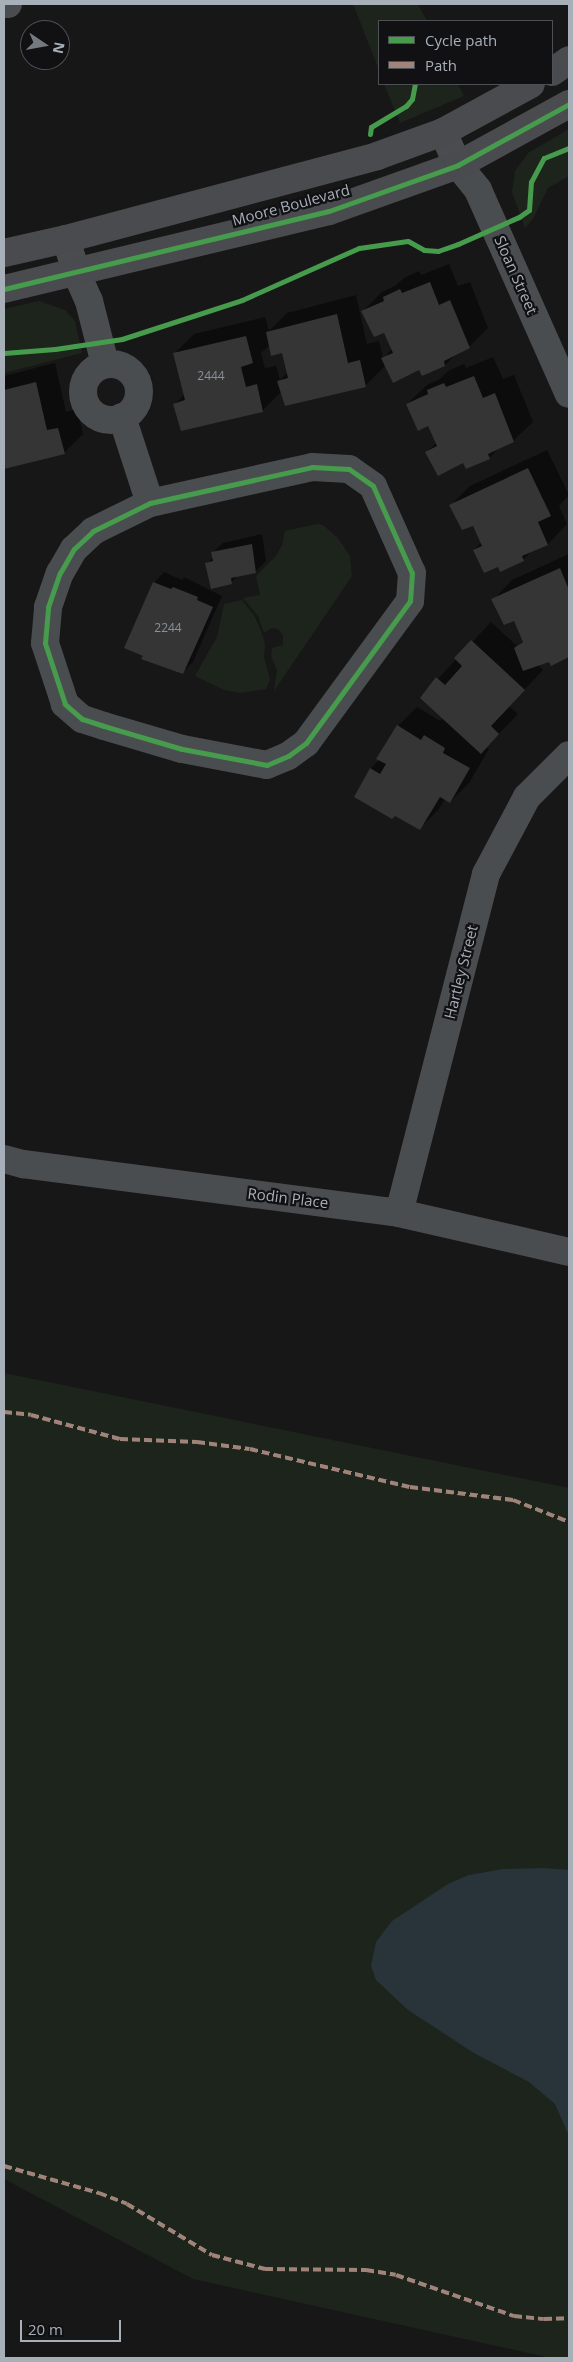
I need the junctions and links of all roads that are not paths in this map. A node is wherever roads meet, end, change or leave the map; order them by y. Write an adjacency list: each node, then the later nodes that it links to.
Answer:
1 (4, 4): 2 (street)
2 (8, 4)
3 (569, 60): 4 (street)
4 (553, 71)
5 (529, 85): 7 (street, Moore Boulevard)
6 (569, 104): 8 (street, Moore Boulevard)
7 (443, 132): 8 (street, Sloan Street); 9 (street, Moore Boulevard)
8 (458, 165): 11 (street, Moore Boulevard); 14 (street, Sloan Street)
9 (66, 239): 10 (street, Moore Boulevard); 11 (street)
10 (4, 253)
11 (76, 272): 12 (street, Moore Boulevard); 13 (street)
12 (4, 289)
13 (106, 364): 15 (street); 15 (street)
14 (569, 394)
15 (122, 418): 16 (street)
16 (150, 504): 16 (street)
17 (569, 755): 19 (street, Hartley Street)
18 (4, 1159): 19 (street, Rodin Place)
19 (399, 1213): 20 (street, Rodin Place)
20 (569, 1252)

